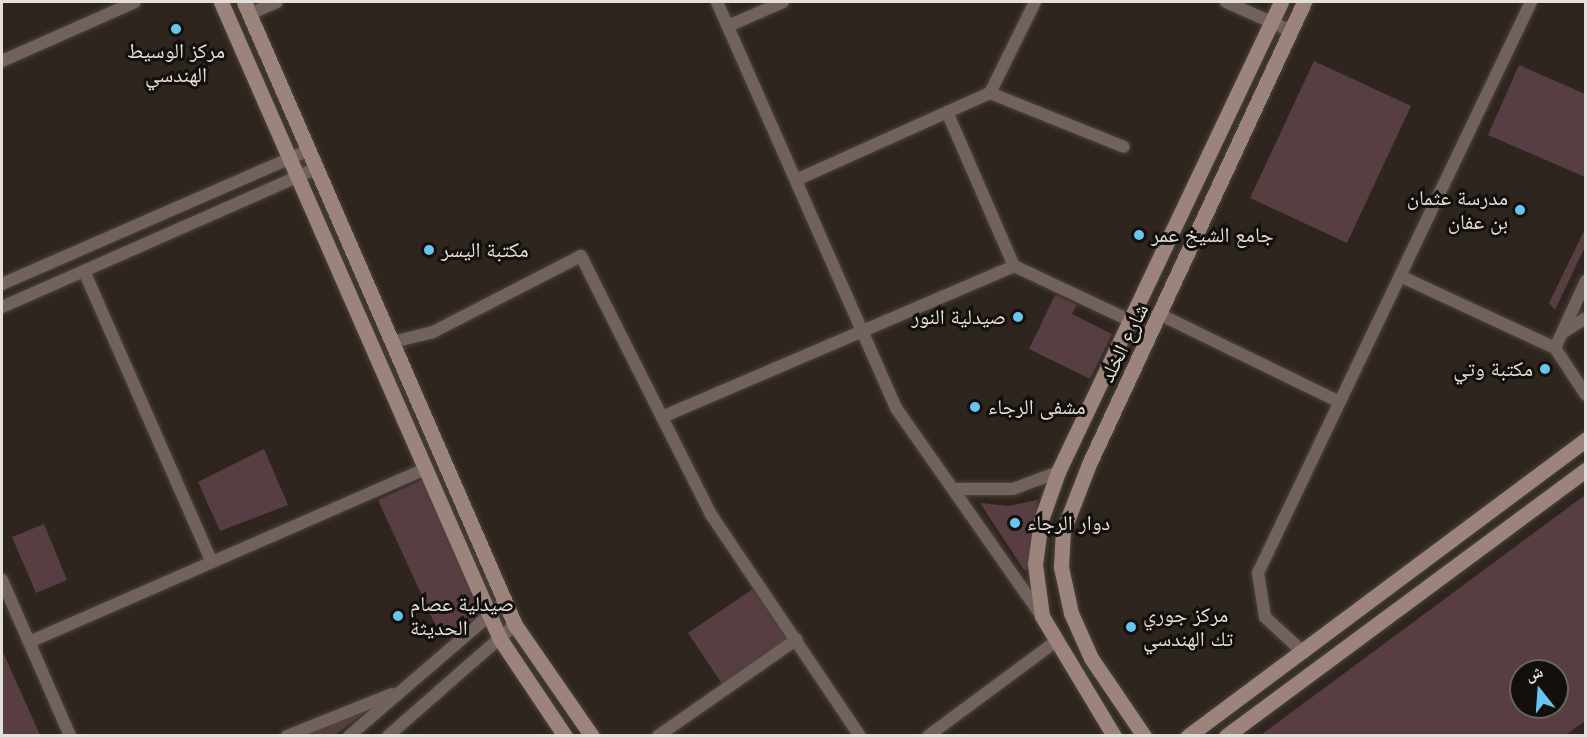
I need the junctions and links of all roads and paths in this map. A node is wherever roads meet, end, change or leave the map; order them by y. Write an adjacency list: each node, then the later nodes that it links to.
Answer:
1 (135, 2): 17 (street)
2 (221, 2): 16 (street)
3 (277, 2): 11 (street)
4 (717, 2): 13 (street)
5 (783, 2): 13 (street)
6 (1035, 2): 18 (street)
7 (1226, 2): 12 (street)
8 (1281, 2): 12 (street)
9 (1304, 2): 14 (street, شارع الخلد)
10 (1531, 2): 28 (street)
11 (247, 8): 15 (street)
12 (1271, 22): 14 (street); 34 (street)
13 (728, 26): 25 (street)
14 (1291, 31): 32 (street, شارع الخلد)
15 (257, 32): 16 (street); 21 (street)
16 (238, 40): 22 (street)
17 (2, 61)
18 (990, 93): 19 (street); 20 (street)
19 (947, 112): 25 (street); 26 (street)
20 (1124, 147)
21 (309, 150): 22 (street); 23 (street)
22 (289, 158): 24 (street); 30 (street)
23 (317, 168): 24 (street); 37 (street)
24 (298, 177): 27 (street); 45 (street)
25 (796, 180): 35 (street)
26 (1014, 266): 34 (street); 35 (street)
27 (84, 271): 31 (street); 49 (street)
28 (1400, 276): 38 (street); 40 (street)
29 (1586, 281): 36 (street)
30 (2, 284)
31 (2, 307)
32 (1161, 315): 40 (street); 44 (street, شارع الخلد)
33 (1586, 318): 36 (street)
34 (1133, 322): 43 (street)
35 (862, 332): 41 (street); 48 (street)
36 (1561, 334): 38 (street)
37 (393, 342): 41 (street); 51 (street)
38 (1555, 348): 39 (street)
39 (1586, 395)
40 (1340, 402): 59 (street)
41 (662, 417): 56 (street)
42 (1586, 440): 59 (street)
43 (1068, 453): 44 (street); 47 (street)
44 (1089, 464): 71 (street, شارع الخلد)
45 (425, 469): 49 (street); 52 (street)
46 (1586, 470): 73 (street)
47 (1058, 472): 48 (street); 53 (street)
48 (956, 489): 53 (street)
49 (212, 562): 57 (street)
50 (2, 580): 57 (street)
51 (505, 602): 52 (street); 54 (street)
52 (489, 616): 55 (street); 60 (street)
53 (1042, 616): 58 (street)
54 (515, 625): 55 (street); 66 (street)
55 (500, 639): 64 (street); 65 (street)
56 (797, 639): 67 (street); 68 (street)
57 (29, 642): 61 (street)
58 (1054, 642): 69 (street); 70 (street)
59 (1304, 653): 72 (street)
60 (402, 690): 62 (street); 63 (street)
61 (70, 735)
62 (287, 735)
63 (349, 735)
64 (388, 735)
65 (565, 735)
66 (591, 735)
67 (658, 735)
68 (860, 735)
69 (928, 735)
70 (1114, 735)
71 (1144, 735)
72 (1188, 735)
73 (1226, 735)

